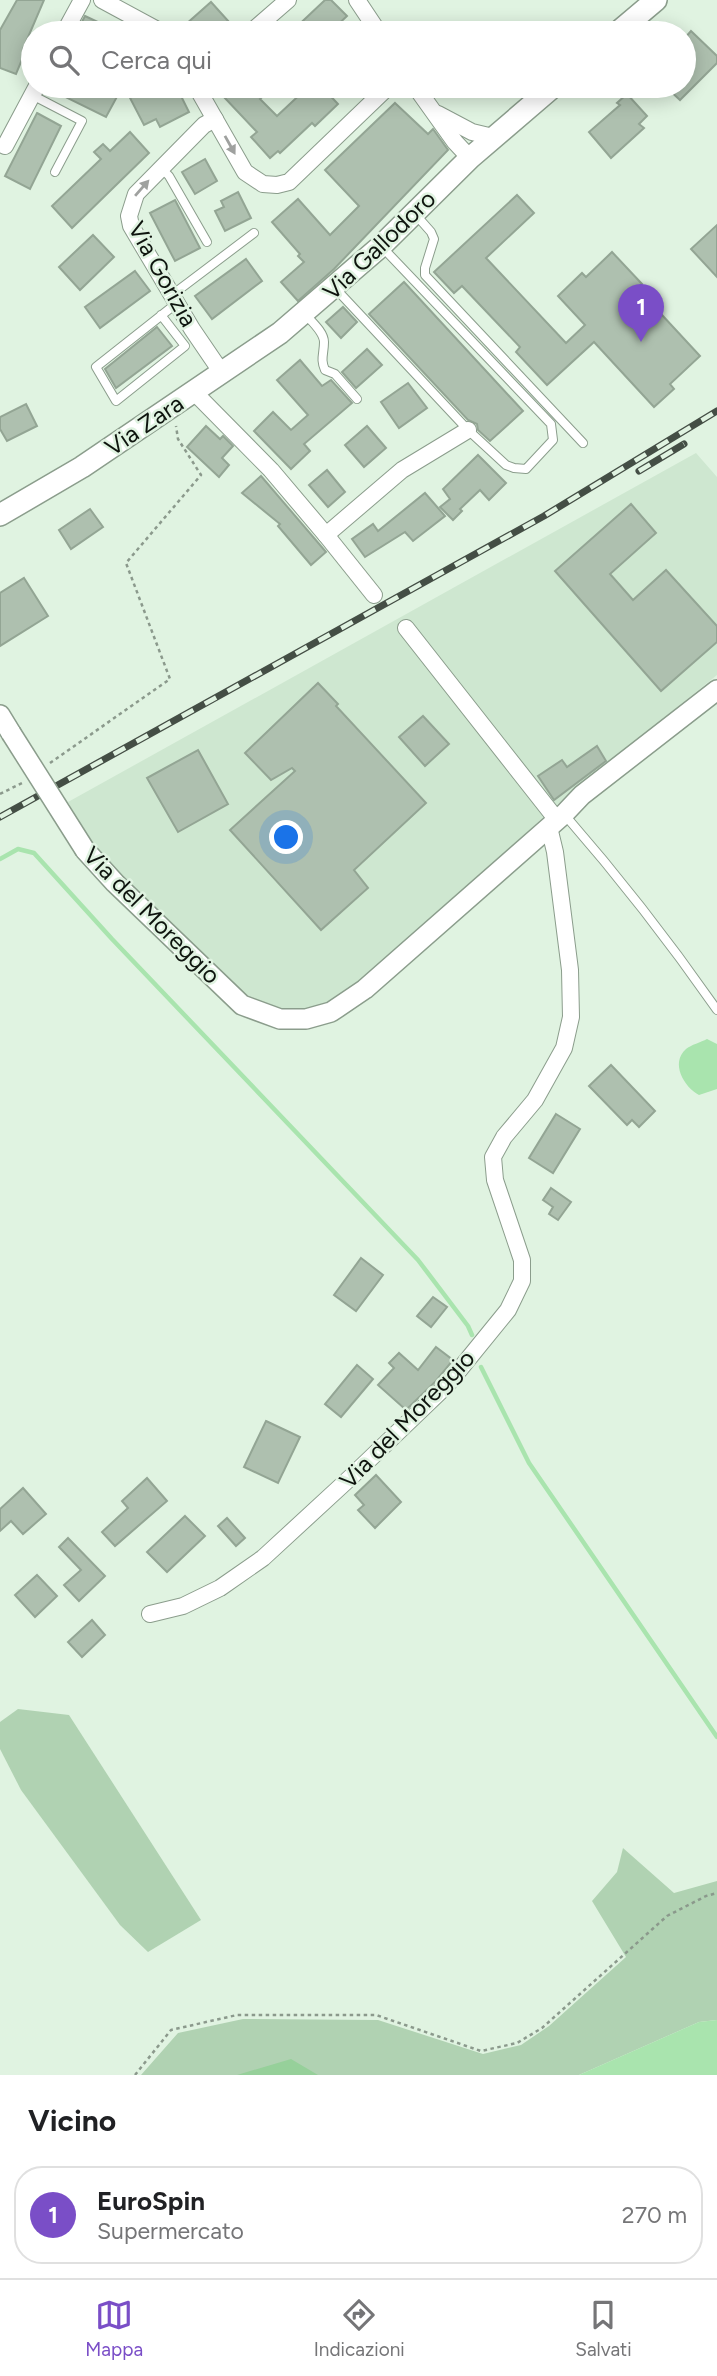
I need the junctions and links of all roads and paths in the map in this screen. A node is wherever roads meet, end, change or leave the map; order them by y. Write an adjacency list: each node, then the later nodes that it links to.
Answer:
1 (82, 0): 6 (street)
2 (103, 0): 7 (street)
3 (288, 0): 8 (street)
4 (357, 0): 9 (street)
5 (656, 0): 10 (main road)
6 (71, 21)
7 (141, 21)
8 (264, 21)
9 (371, 21)
10 (631, 21)
11 (30, 98): 20 (street)
12 (46, 98): 23 (lane)
13 (203, 98): 18 (street)
14 (376, 98): 18 (street, one-way to 14)
15 (424, 98): 17 (street)
16 (540, 98): 19 (main road, Via Gallodoro)
17 (433, 111): 19 (street); 21 (street)
18 (215, 118): 22 (street, Via Gorizia)
19 (493, 137): 21 (main road, Via Gallodoro)
20 (5, 146)
21 (470, 158): 24 (main road, Via Gallodoro)
22 (161, 168): 26 (lane); 29 (street, Via Gorizia, one-way to 22)
23 (55, 172)
24 (414, 213): 27 (main road, Via Gallodoro); 37 (lane)
25 (254, 233): 29 (lane)
26 (206, 242)
27 (382, 246): 28 (main road, Via Gallodoro); 36 (lane)
28 (335, 288): 30 (main road, Via Gallodoro); 36 (lane)
29 (174, 299): 31 (lane); 32 (street, Via Gorizia)
30 (305, 314): 32 (main road, Via Gallodoro); 34 (lane)
31 (161, 315): 31 (lane)
32 (222, 373): 33 (main road, Via Gallodoro)
33 (194, 392): 38 (main road, Via Zara); 39 (street, Via Zara)
34 (357, 399)
35 (176, 420): 44 (path)
36 (468, 430): 39 (street)
37 (583, 443)
38 (0, 515)
39 (326, 535): 40 (street, Via Zara)
40 (374, 595)
41 (406, 628): 47 (street, Via del Moreggio)
42 (717, 690): 47 (street)
43 (0, 715): 47 (street, Via del Moreggio, bridge)
44 (46, 766)
45 (24, 782): 46 (path)
46 (0, 794)
47 (557, 820): 48 (lane, Via del Moreggio); 49 (street, Via del Moreggio)
48 (717, 1010)
49 (150, 1614)
50 (717, 1893): 51 (path)
51 (135, 2075)

